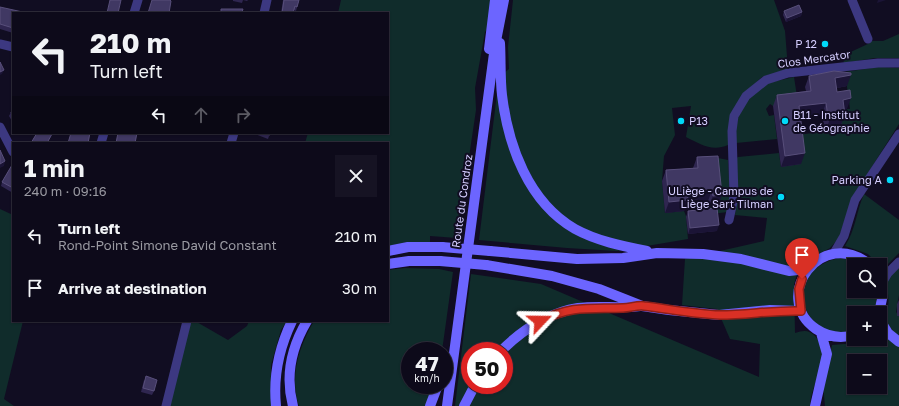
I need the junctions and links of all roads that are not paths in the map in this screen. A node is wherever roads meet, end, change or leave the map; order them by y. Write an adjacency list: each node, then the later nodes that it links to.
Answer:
1 (138, 0): 6 (street)
2 (267, 0): 7 (street)
3 (496, 0): 33 (main road, Route du Condroz)
4 (504, 0): 8 (main road, Route du Condroz)
5 (852, 0): 9 (street)
6 (134, 12)
7 (264, 12)
8 (500, 30): 18 (main road); 44 (main road, Route du Condroz)
9 (868, 40)
10 (0, 44): 11 (street)
11 (12, 47)
12 (899, 63): 16 (street, Clos Mercator)
13 (0, 127): 15 (street)
14 (899, 134): 19 (street)
15 (12, 150)
16 (729, 220)
17 (389, 251): 18 (main road, bridge)
18 (657, 253): 23 (main road)
19 (834, 253): 20 (main road); 23 (main road)
20 (860, 258)
21 (899, 262): 24 (street)
22 (389, 264): 25 (main road, bridge)
23 (807, 269): 26 (main road)
24 (887, 274)
25 (642, 306): 26 (main road); 34 (main road)
26 (801, 311): 31 (main road)
27 (187, 322): 39 (street)
28 (292, 322): 40 (main road)
29 (308, 322): 41 (main road)
30 (887, 331): 35 (main road)
31 (821, 333): 32 (main road); 46 (main road)
32 (847, 337)
33 (448, 342)
34 (511, 342)
35 (899, 342)
36 (435, 394): 42 (main road)
37 (444, 394): 43 (main road, Route du Condroz)
38 (470, 394): 45 (main road)
39 (166, 406)
40 (276, 406)
41 (293, 406)
42 (430, 406)
43 (442, 406)
44 (447, 406)
45 (464, 406)
46 (815, 406)

